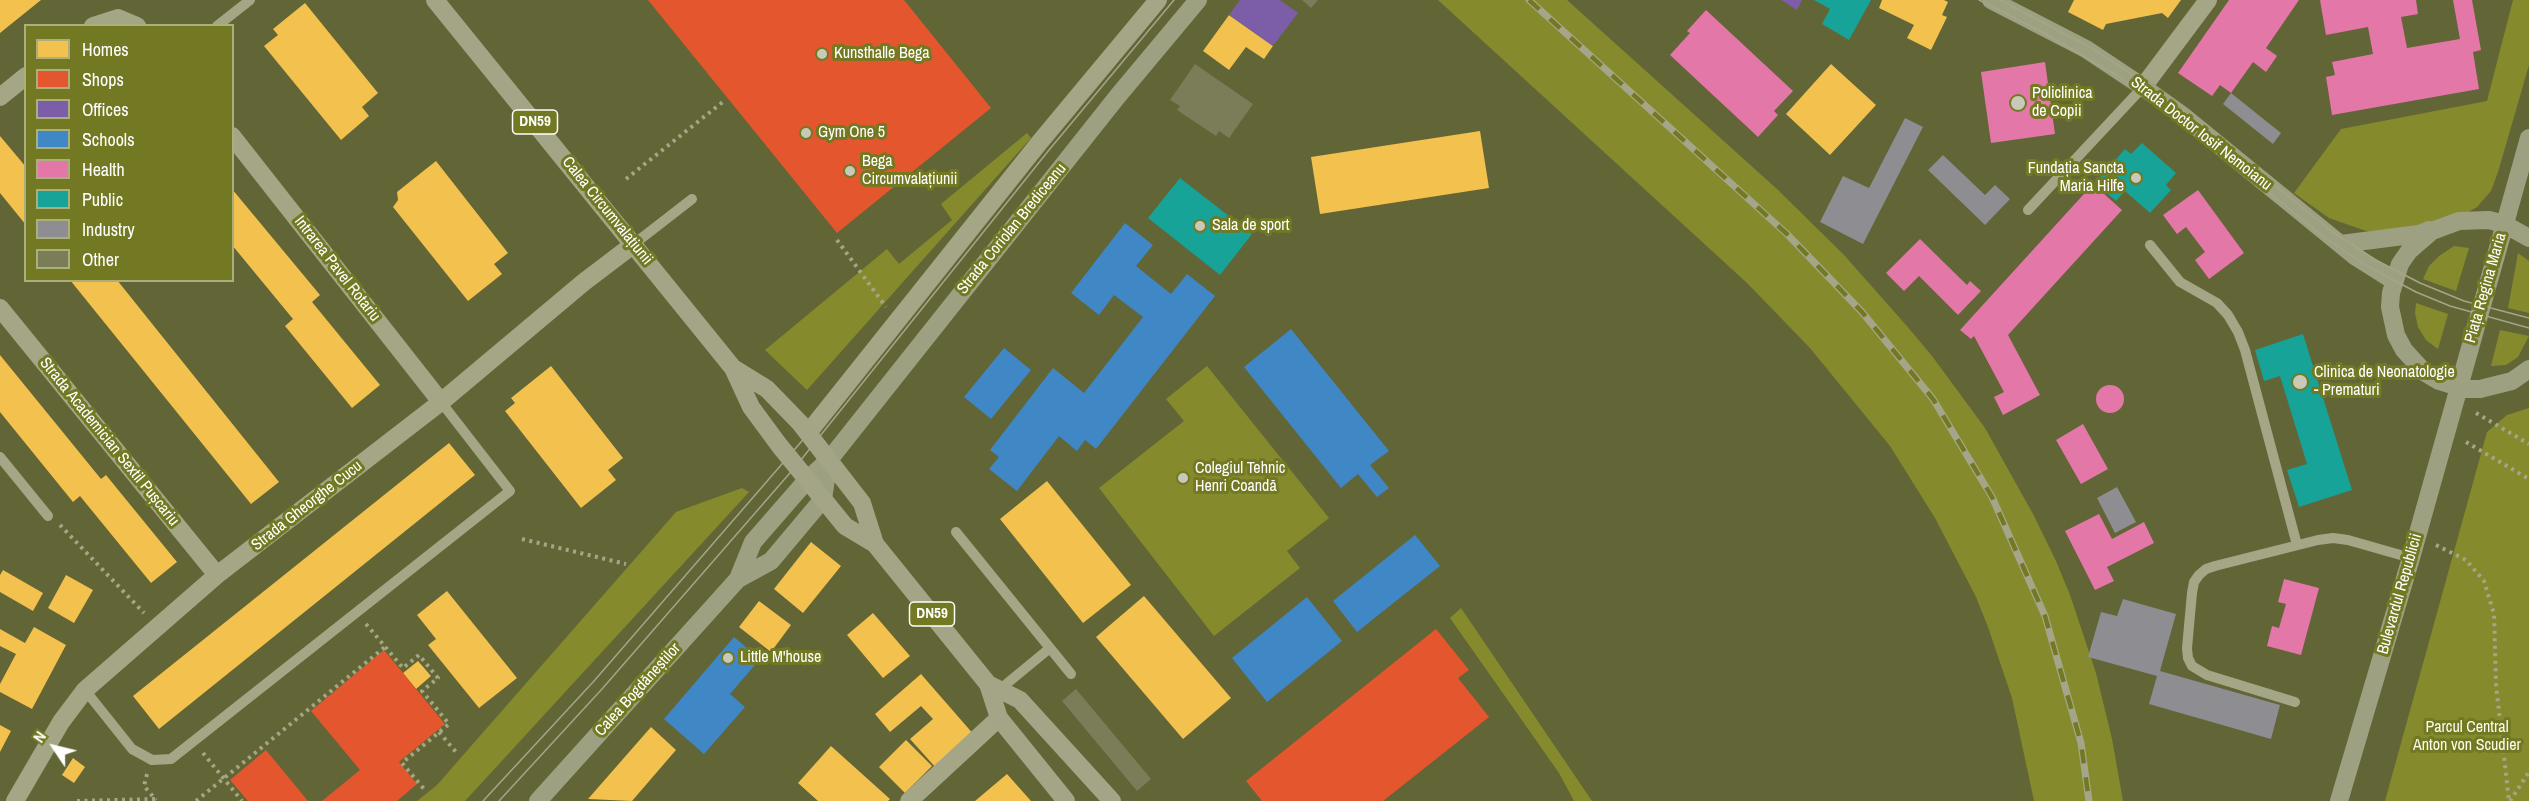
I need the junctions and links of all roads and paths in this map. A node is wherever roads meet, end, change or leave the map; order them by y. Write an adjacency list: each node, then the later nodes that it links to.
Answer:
1 (250, 0): 9 (lane)
2 (435, 0): 23 (main road, Calea Circumvalațiunii / DN59)
3 (1158, 0): 36 (street, Strada Coriolan Brediceanu)
4 (1198, 0): 40 (main road, Strada Coriolan Brediceanu)
5 (1991, 0): 11 (main road, Strada Doctor Iosif Nemoianu)
6 (2208, 0): 11 (street)
7 (99, 24): 8 (street)
8 (132, 24)
9 (220, 24)
10 (24, 78): 12 (street)
11 (2143, 87): 18 (lane); 24 (main road, Strada Doctor Iosif Nemoianu)
12 (0, 98)
13 (724, 101): 16 (path)
14 (2529, 138): 20 (main road)
15 (234, 139): 34 (street, Intrarea Pavel Rotariu)
16 (626, 179)
17 (692, 199): 23 (lane)
18 (2028, 210)
19 (2445, 224): 20 (main road, Piața Regina Maria); 24 (main road); 26 (main road, Piața Regina Maria)
20 (2504, 224): 21 (main road, Piața Regina Maria); 33 (main road, Piața Regina Maria)
21 (2529, 238)
22 (837, 240): 28 (path)
23 (634, 244): 29 (main road, Calea Circumvalațiunii / DN59); 34 (street, Strada Gheorghe Cucu)
24 (2341, 244): 26 (main road, Strada Doctor Iosif Nemoianu)
25 (2150, 245): 48 (lane)
26 (2394, 281): 33 (main road, Piața Regina Maria)
27 (0, 308): 52 (street, Strada Academician Sextil Pușcariu)
28 (887, 308)
29 (733, 368): 36 (main road, Calea Circumvalațiunii / DN59); 42 (main road, Calea Circumvalațiunii / DN59)
30 (2529, 369): 32 (main road, Piața Regina Maria)
31 (2529, 376): 32 (main road)
32 (2497, 386): 33 (main road, Piața Regina Maria)
33 (2458, 387): 50 (main road, Bulevardul Republicii)
34 (441, 402): 52 (street, Strada Gheorghe Cucu); 54 (lane)
35 (2476, 413): 38 (path)
36 (808, 433): 40 (main road, Calea Circumvalațiunii / DN59)
37 (2466, 442): 41 (path)
38 (2529, 444)
39 (0, 457): 44 (lane)
40 (829, 460): 42 (main road, Calea Bogdăneștilor); 43 (main road); 47 (main road, Calea Circumvalațiunii / DN59)
41 (2529, 479)
42 (807, 480): 43 (main road, Calea Circumvalațiunii / DN59); 53 (main road, Calea Bogdăneștilor)
43 (823, 499): 47 (main road, Calea Circumvalațiunii / DN59); 53 (main road, Calea Bogdăneștilor)
44 (48, 516): 55 (path)
45 (956, 532): 57 (lane)
46 (522, 539): 51 (path)
47 (875, 544): 59 (main road, Calea Circumvalațiunii / DN59)
48 (2297, 545): 50 (lane); 61 (lane)
49 (2436, 545): 81 (path)
50 (2411, 558): 80 (main road, Bulevardul Republicii)
51 (626, 564)
52 (217, 575): 55 (street, Strada Gheorghe Cucu)
53 (738, 579): 76 (main road, Calea Bogdăneștilor)
54 (356, 612): 56 (path); 64 (lane)
55 (157, 627): 60 (street, Strada Gheorghe Cucu)
56 (385, 647): 63 (path); 68 (path)
57 (1050, 648): 58 (lane); 59 (lane)
58 (1071, 674)
59 (994, 687): 62 (main road, Calea Circumvalațiunii / DN59); 79 (main road, Calea Circumvalațiunii / DN59)
60 (85, 690): 66 (lane); 72 (street, Strada Gheorghe Cucu)
61 (2295, 702)
62 (999, 718): 77 (street); 78 (main road, Calea Circumvalațiunii / DN59)
63 (439, 732): 65 (path); 69 (path)
64 (193, 741): 66 (lane); 68 (path)
65 (456, 752)
66 (152, 760): 71 (path)
67 (2529, 772): 81 (path)
68 (224, 778): 74 (path); 75 (path)
69 (424, 789)
70 (92, 800): 71 (path); 73 (path)
71 (156, 800)
72 (15, 801)
73 (77, 801)
74 (196, 801)
75 (242, 801)
76 (538, 801)
77 (909, 801)
78 (1066, 801)
79 (1112, 801)
80 (2339, 801)
81 (2510, 801)

